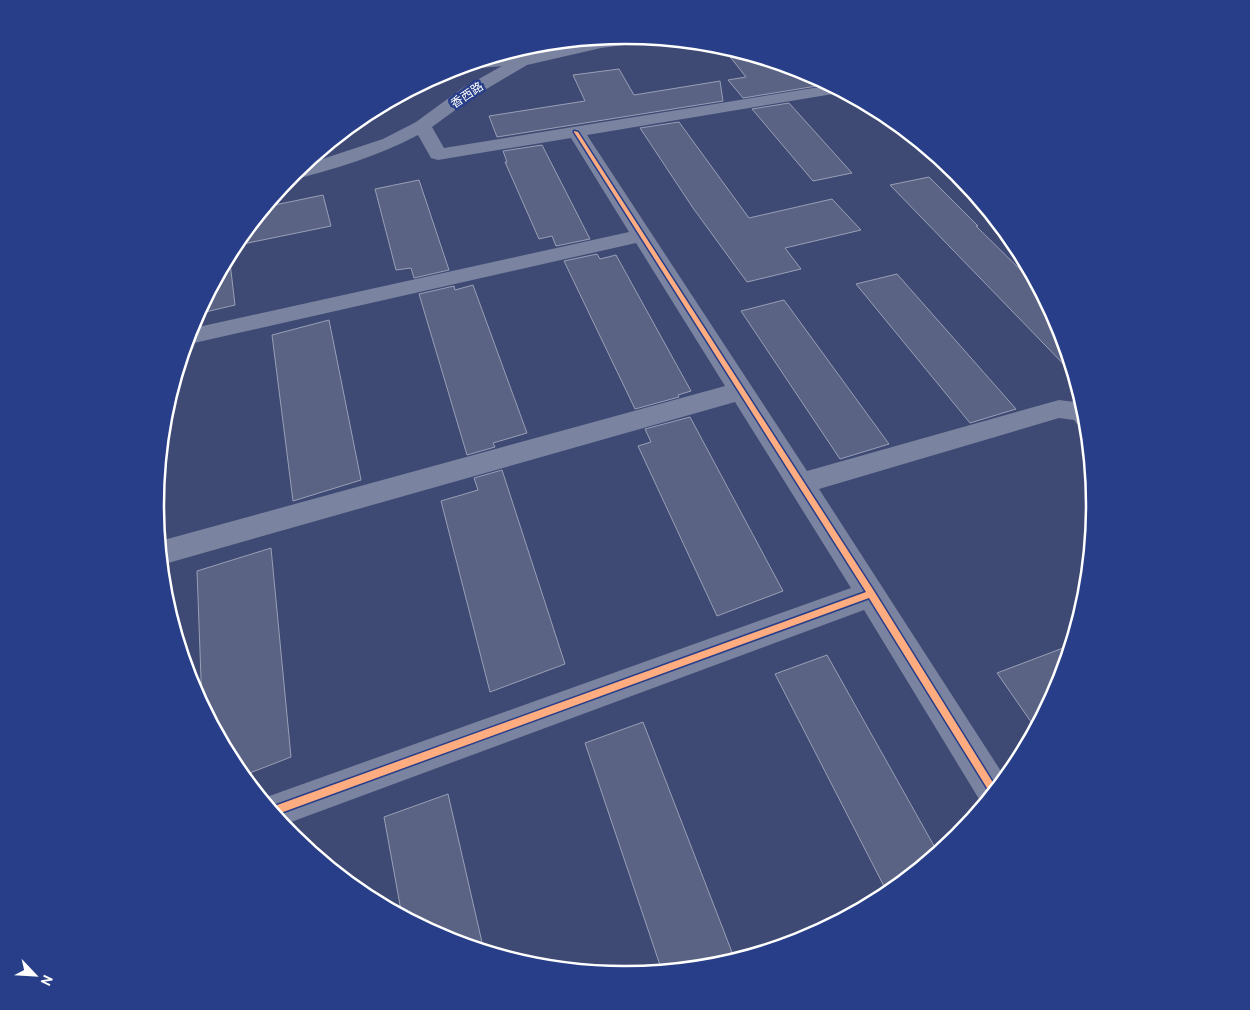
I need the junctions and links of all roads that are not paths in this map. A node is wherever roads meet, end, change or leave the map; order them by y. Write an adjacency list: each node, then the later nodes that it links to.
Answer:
1 (597, 45): 2 (street, 香西路)
2 (522, 61): 3 (highway); 5 (street, 香西路)
3 (495, 62)
4 (828, 91): 6 (street)
5 (422, 126): 6 (street); 7 (street, 香西路)
6 (576, 132): 8 (street)
7 (309, 170)
8 (642, 235): 9 (street); 10 (street)
9 (196, 336)
10 (741, 391): 12 (street); 13 (street)
11 (1076, 411): 12 (street)
12 (801, 484): 14 (street)
13 (167, 551)
14 (871, 594): 15 (street); 16 (street)
15 (991, 787)
16 (279, 810)

